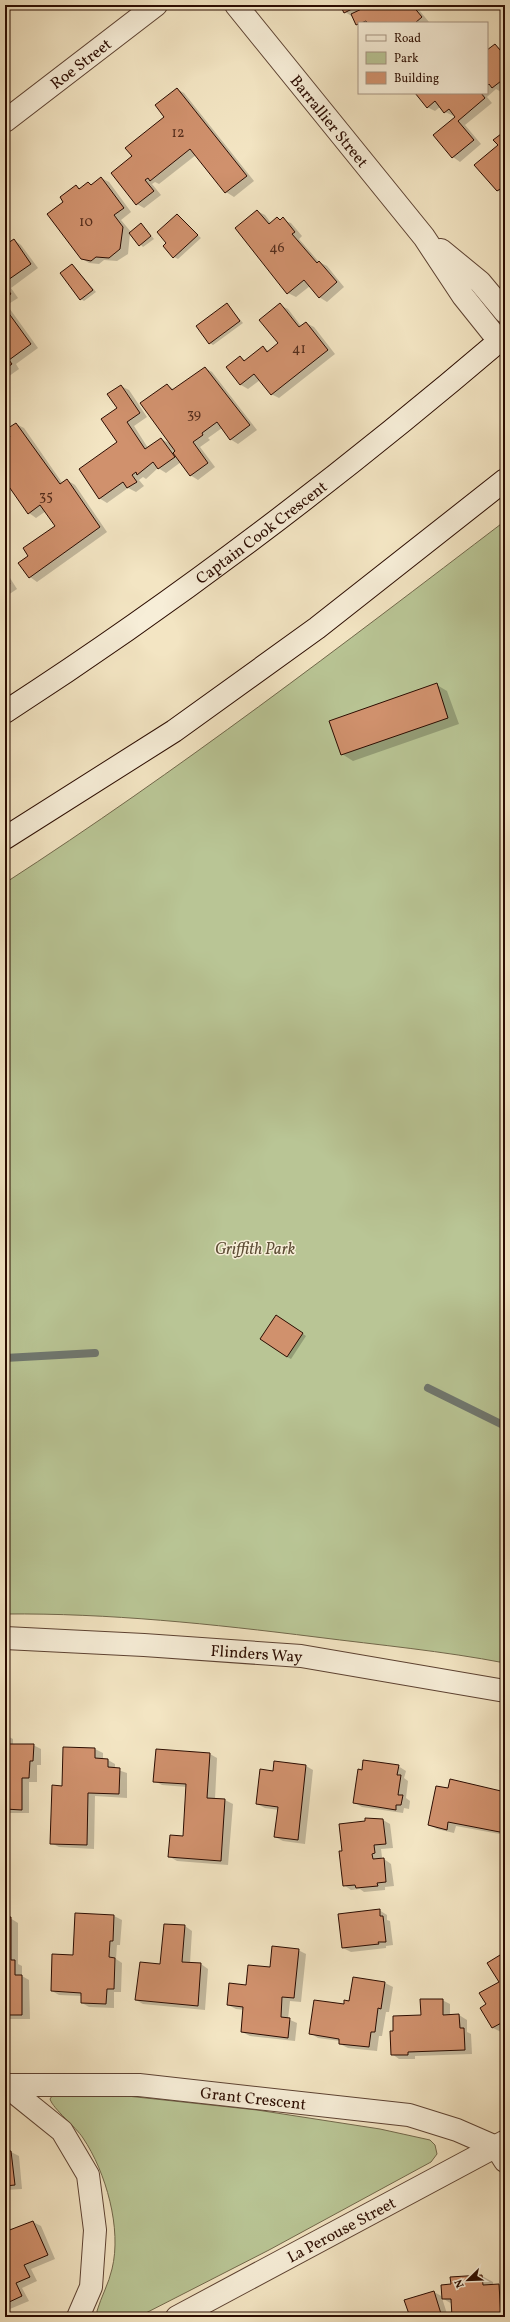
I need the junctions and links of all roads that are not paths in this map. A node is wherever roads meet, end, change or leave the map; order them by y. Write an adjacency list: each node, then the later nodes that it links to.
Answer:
1 (156, 5): 3 (street, Roe Street)
2 (236, 5): 4 (street, Barrallier Street)
3 (5, 121)
4 (424, 236): 5 (street, Barrallier Street); 6 (street, Barrallier Street)
5 (505, 312)
6 (503, 341): 8 (street, Captain Cook Crescent)
7 (505, 480): 9 (street)
8 (5, 712)
9 (5, 838)
10 (5, 1638): 11 (street, Flinders Way)
11 (505, 1690)
12 (502, 2150): 13 (street, Grant Crescent); 14 (street, La Perouse Street)
13 (78, 2317)
14 (177, 2317)

